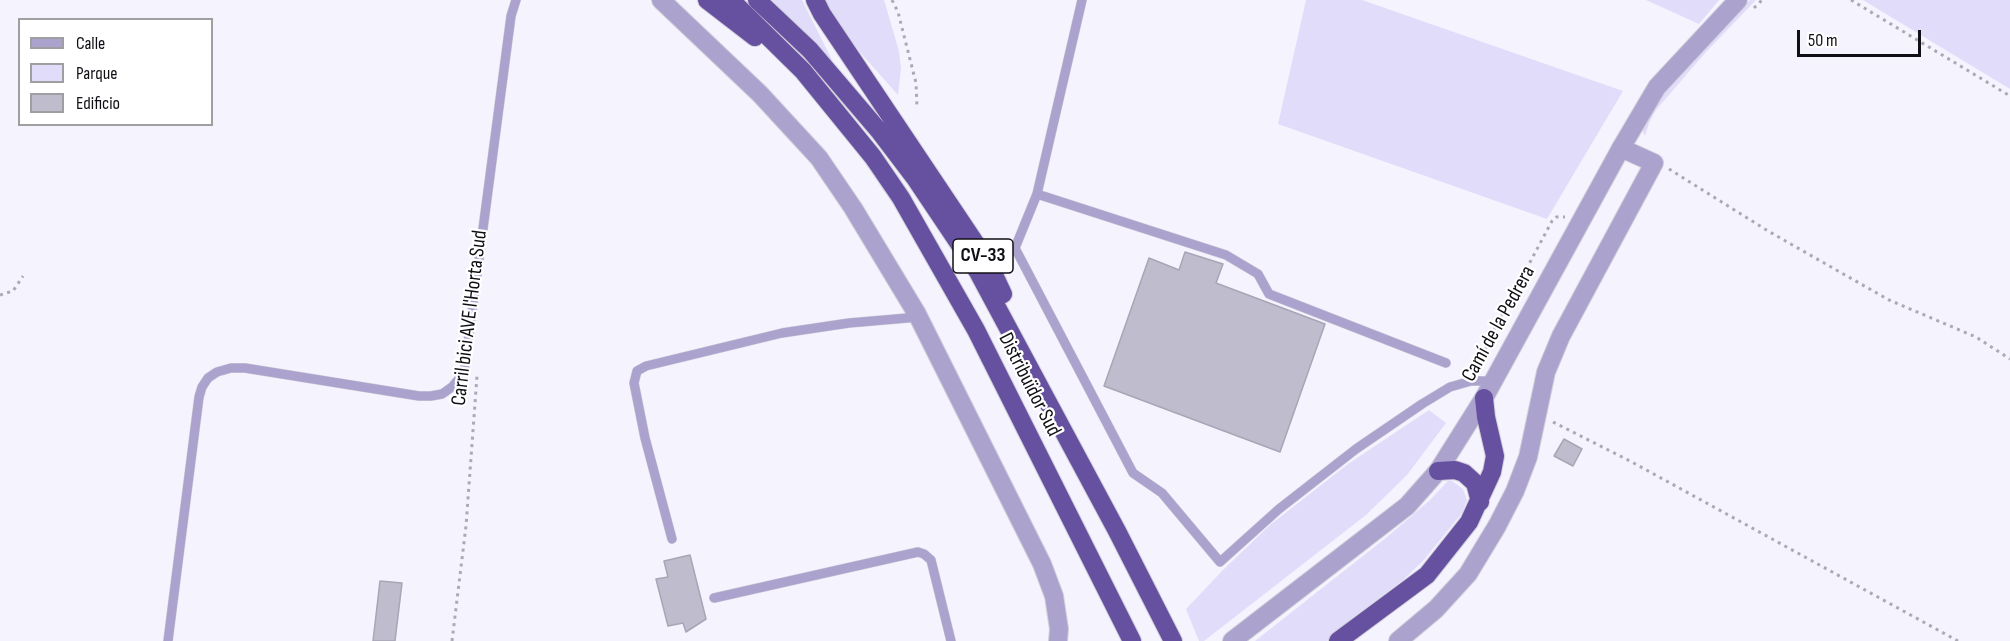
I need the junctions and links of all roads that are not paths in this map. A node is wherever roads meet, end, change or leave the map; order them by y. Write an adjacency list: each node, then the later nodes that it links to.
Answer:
1 (516, 0): 21 (lane)
2 (661, 0): 12 (street)
3 (707, 0): 10 (highway)
4 (731, 0): 10 (highway, CV-33)
5 (757, 0): 18 (highway)
6 (815, 0): 18 (highway, CV-33)
7 (1082, 0): 11 (lane)
8 (1738, 0): 9 (street, Camí de la Pedrera)
9 (1621, 148): 14 (street, Camí de la Pedrera); 28 (street)
10 (873, 157): 24 (highway, Distribuïdor Sud / CV-33)
11 (1037, 194): 13 (lane); 14 (lane)
12 (919, 317): 19 (lane); 23 (street)
13 (1446, 363)
14 (1493, 381): 15 (street, Camí de la Pedrera)
15 (1484, 398): 16 (street, Camí de la Pedrera); 17 (highway)
16 (1438, 471): 17 (highway); 26 (street, Camí de la Pedrera)
17 (1480, 502): 27 (highway)
18 (1117, 531): 25 (highway, CV-33)
19 (672, 539)
20 (714, 598): 22 (lane)
21 (168, 641)
22 (951, 641)
23 (1058, 641)
24 (1132, 641)
25 (1173, 641)
26 (1232, 641)
27 (1338, 641)
28 (1398, 641)

